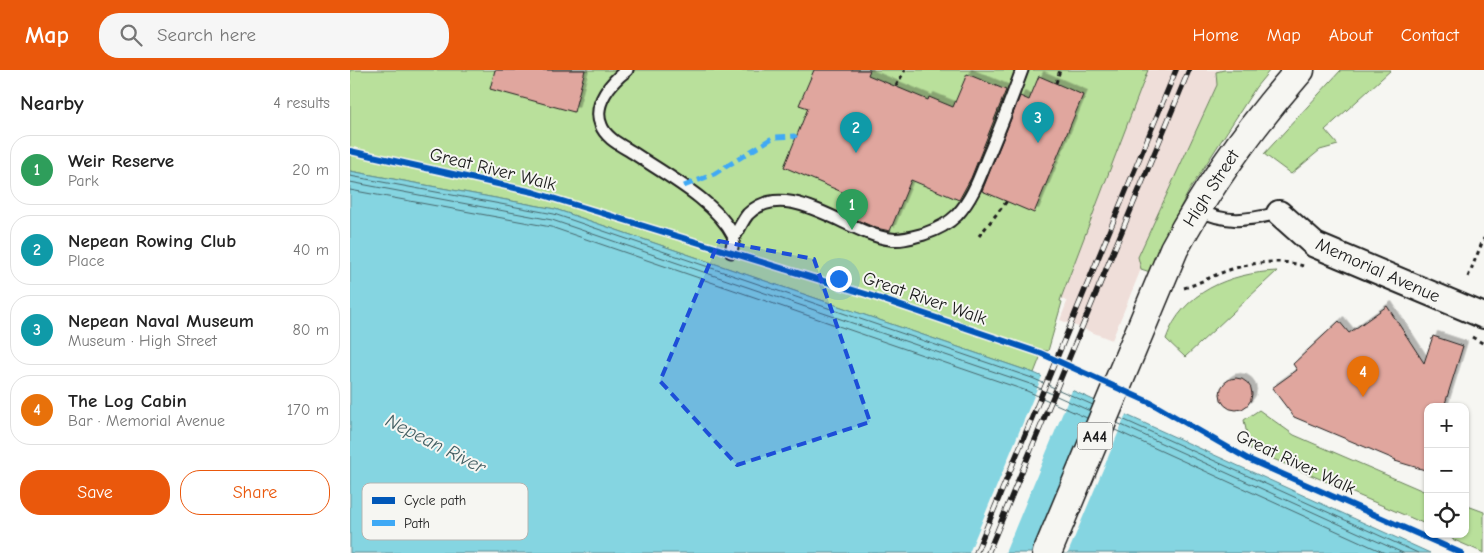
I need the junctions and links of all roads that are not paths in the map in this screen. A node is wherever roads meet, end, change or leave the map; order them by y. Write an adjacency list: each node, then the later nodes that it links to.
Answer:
1 (627, 70): 6 (lane)
2 (1022, 70): 6 (lane)
3 (1300, 70): 4 (highway, High Street / A44)
4 (1197, 208): 5 (lane); 9 (highway, High Street / A44)
5 (1279, 212): 8 (street, Memorial Avenue)
6 (734, 237): 7 (lane)
7 (730, 252)
8 (1484, 316)
9 (1047, 553)

